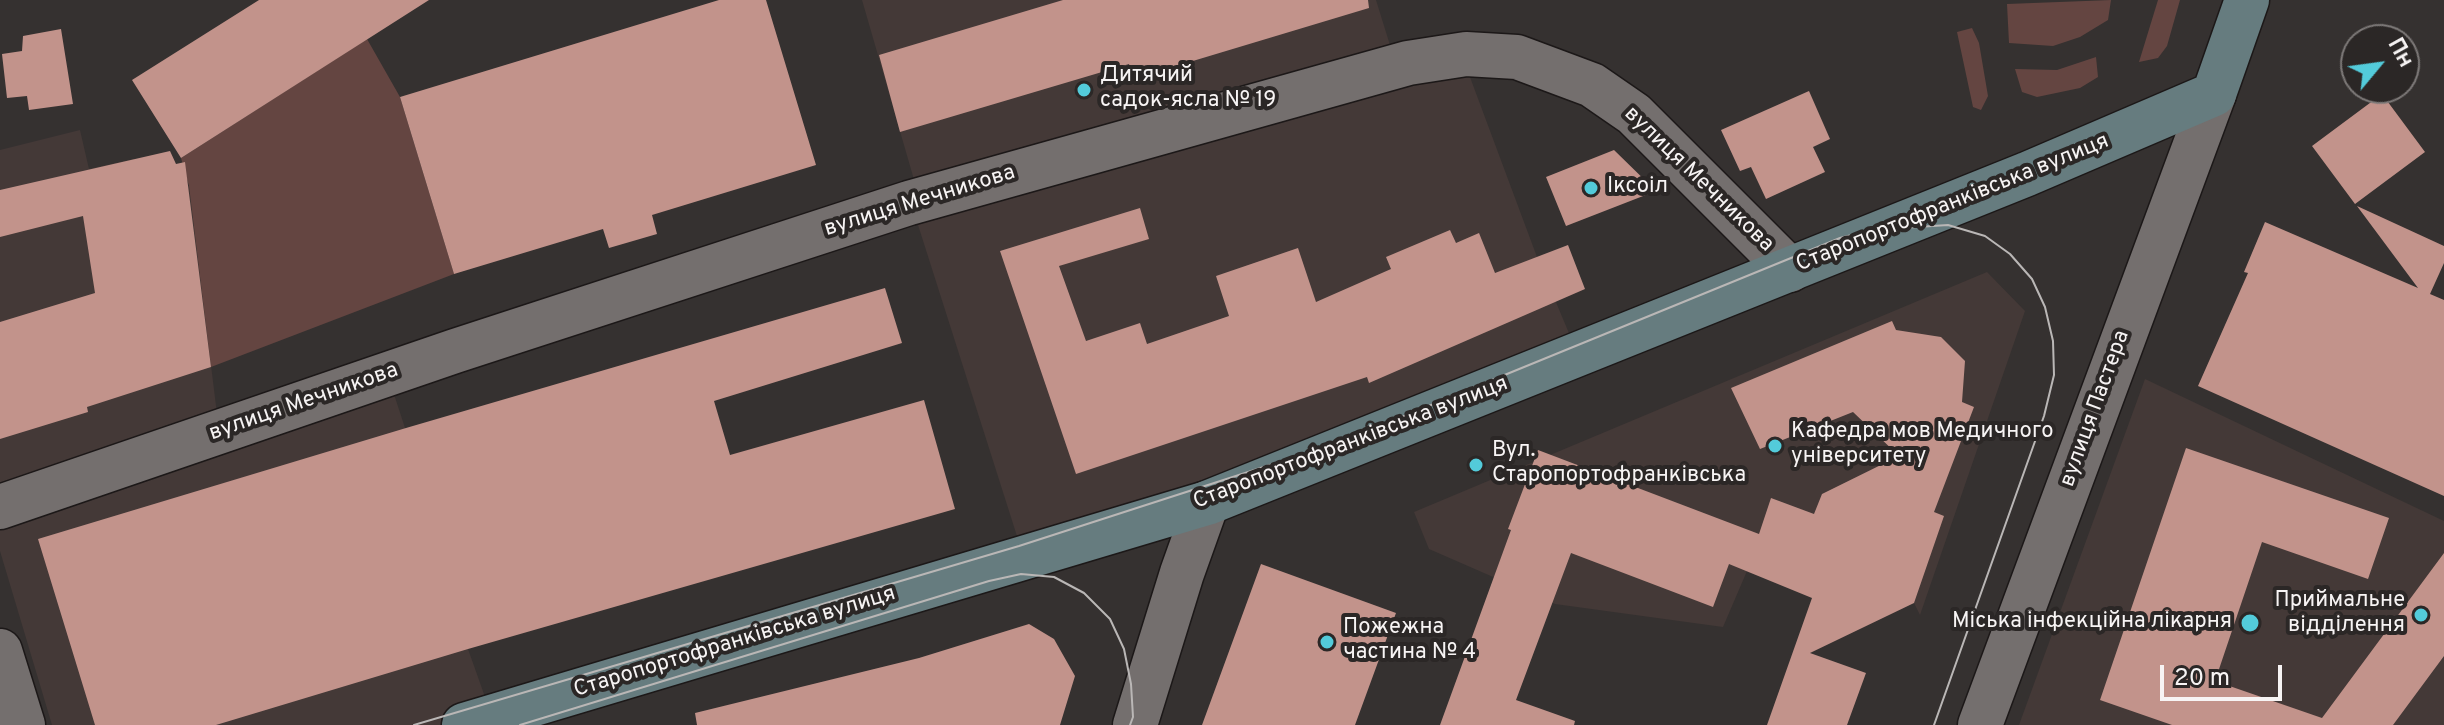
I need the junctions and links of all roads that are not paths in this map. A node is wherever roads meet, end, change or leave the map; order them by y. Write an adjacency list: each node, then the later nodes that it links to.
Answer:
1 (2247, 0): 2 (main road)
2 (2214, 94): 3 (main road, Старопортофранківська вулиця); 10 (street, вулиця Пастера)
3 (1790, 270): 4 (main road, Старопортофранківська вулиця); 5 (street, вулиця Мечникова)
4 (1207, 503): 8 (main road, Старопортофранківська вулиця); 9 (street)
5 (0, 507)
6 (0, 651): 7 (street)
7 (23, 725)
8 (464, 725)
9 (1135, 725)
10 (1980, 725)

